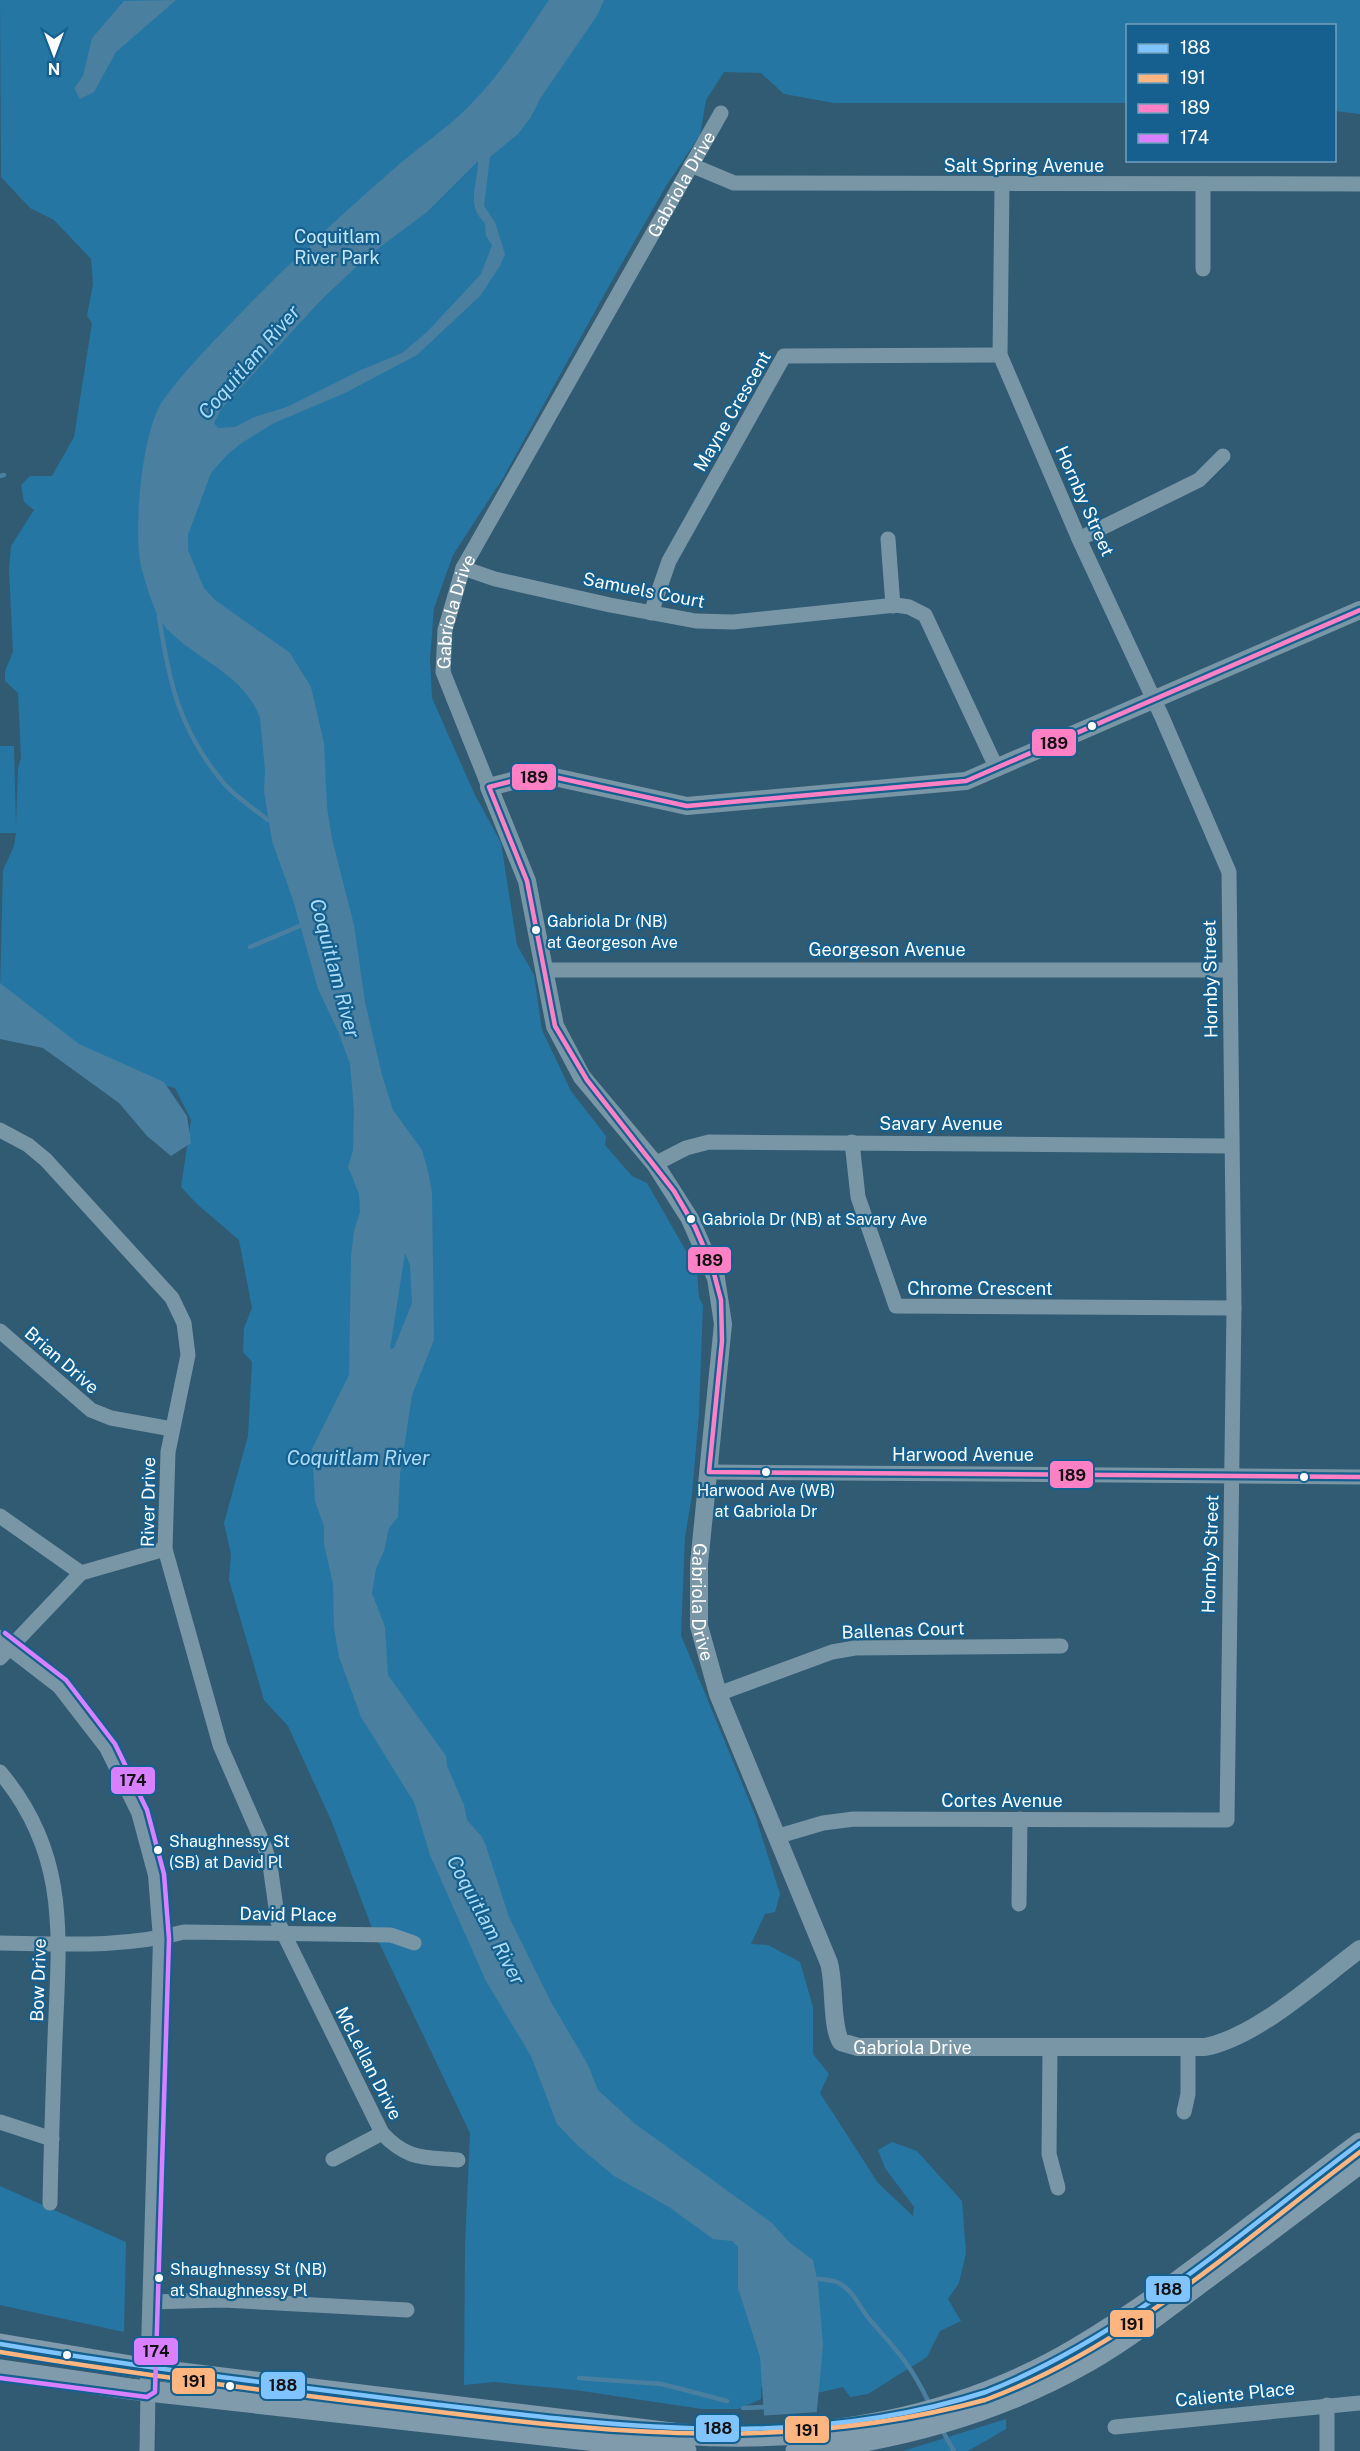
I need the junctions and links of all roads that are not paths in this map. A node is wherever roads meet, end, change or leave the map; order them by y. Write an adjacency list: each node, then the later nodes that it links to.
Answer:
1 (721, 113): 2 (street, Gabriola Drive)
2 (691, 165): 5 (street, Salt Spring Avenue); 11 (street, Gabriola Drive)
3 (1203, 184): 4 (street, Salt Spring Avenue); 5 (street, Salt Spring Avenue); 6 (street)
4 (1360, 184)
5 (1002, 185): 7 (street, Hornby Street)
6 (1203, 269)
7 (1000, 355): 10 (street, Hornby Street); 14 (street, Mayne Crescent)
8 (1223, 456): 10 (street)
9 (888, 539): 12 (street)
10 (1079, 539): 15 (street, Hornby Street)
11 (462, 568): 14 (street, Samuels Court); 17 (street, Gabriola Drive)
12 (892, 606): 14 (street, Samuels Court); 16 (street, Samuels Court)
13 (1360, 610): 15 (street)
14 (651, 613)
15 (1155, 701): 16 (street); 19 (street, Hornby Street)
16 (997, 769): 17 (street)
17 (489, 787): 18 (street, Gabriola Drive)
18 (545, 969): 19 (street, Georgeson Avenue); 23 (street, Gabriola Drive)
19 (1230, 970): 22 (street, Hornby Street)
20 (0, 1130): 26 (street, River Drive)
21 (852, 1142): 22 (street, Savary Avenue); 23 (street, Savary Avenue); 24 (street, Chrome Crescent)
22 (1231, 1146): 24 (street, Hornby Street)
23 (656, 1164): 27 (street, Gabriola Drive)
24 (1234, 1308): 28 (street, Hornby Street)
25 (0, 1331): 26 (street, Brian Drive)
26 (172, 1428): 31 (street, River Drive)
27 (709, 1472): 28 (street, Harwood Avenue); 35 (street, Gabriola Drive)
28 (1232, 1475): 29 (street, Harwood Avenue); 38 (street, Hornby Street)
29 (1360, 1477)
30 (0, 1516): 32 (street)
31 (165, 1549): 32 (street); 41 (street, River Drive)
32 (81, 1574): 34 (street)
33 (1061, 1646): 35 (street, Ballenas Court)
34 (3, 1648): 42 (street)
35 (717, 1694): 39 (street, Gabriola Drive)
36 (0, 1772): 45 (street, Bow Drive)
37 (1020, 1819): 38 (street, Cortes Avenue); 39 (street, Cortes Avenue); 40 (street)
38 (1227, 1820)
39 (778, 1836): 47 (street, Gabriola Drive)
40 (1019, 1904)
41 (283, 1934): 42 (street, David Place); 44 (street, David Place); 51 (street, McLellan Drive)
42 (162, 1939): 45 (street, David Place); 59 (street)
43 (0, 1943): 45 (street, David Place)
44 (414, 1943)
45 (59, 1944): 52 (street, Bow Drive)
46 (1360, 1949): 48 (street, Gabriola Drive)
47 (1050, 2049): 48 (street, Gabriola Drive); 57 (street)
48 (1188, 2049): 49 (street)
49 (1184, 2112)
50 (0, 2122): 52 (street)
51 (382, 2133): 54 (street); 55 (street, McLellan Drive)
52 (51, 2139): 58 (street, Bow Drive)
53 (1360, 2143): 65 (main road)
54 (333, 2159)
55 (458, 2160)
56 (1360, 2163): 65 (main road)
57 (1058, 2188)
58 (50, 2203)
59 (150, 2301): 60 (street); 62 (street)
60 (407, 2310)
61 (0, 2344): 62 (main road)
62 (149, 2369): 64 (street); 69 (main road)
63 (0, 2370): 64 (main road)
64 (148, 2390): 69 (main road); 70 (street)
65 (998, 2395): 69 (main road); 71 (main road)
66 (1360, 2403): 67 (street, Caliente Place)
67 (1327, 2404): 68 (street, Caliente Place); 72 (street)
68 (1115, 2427)
69 (682, 2445)
70 (147, 2451)
71 (796, 2451)
72 (1327, 2451)

